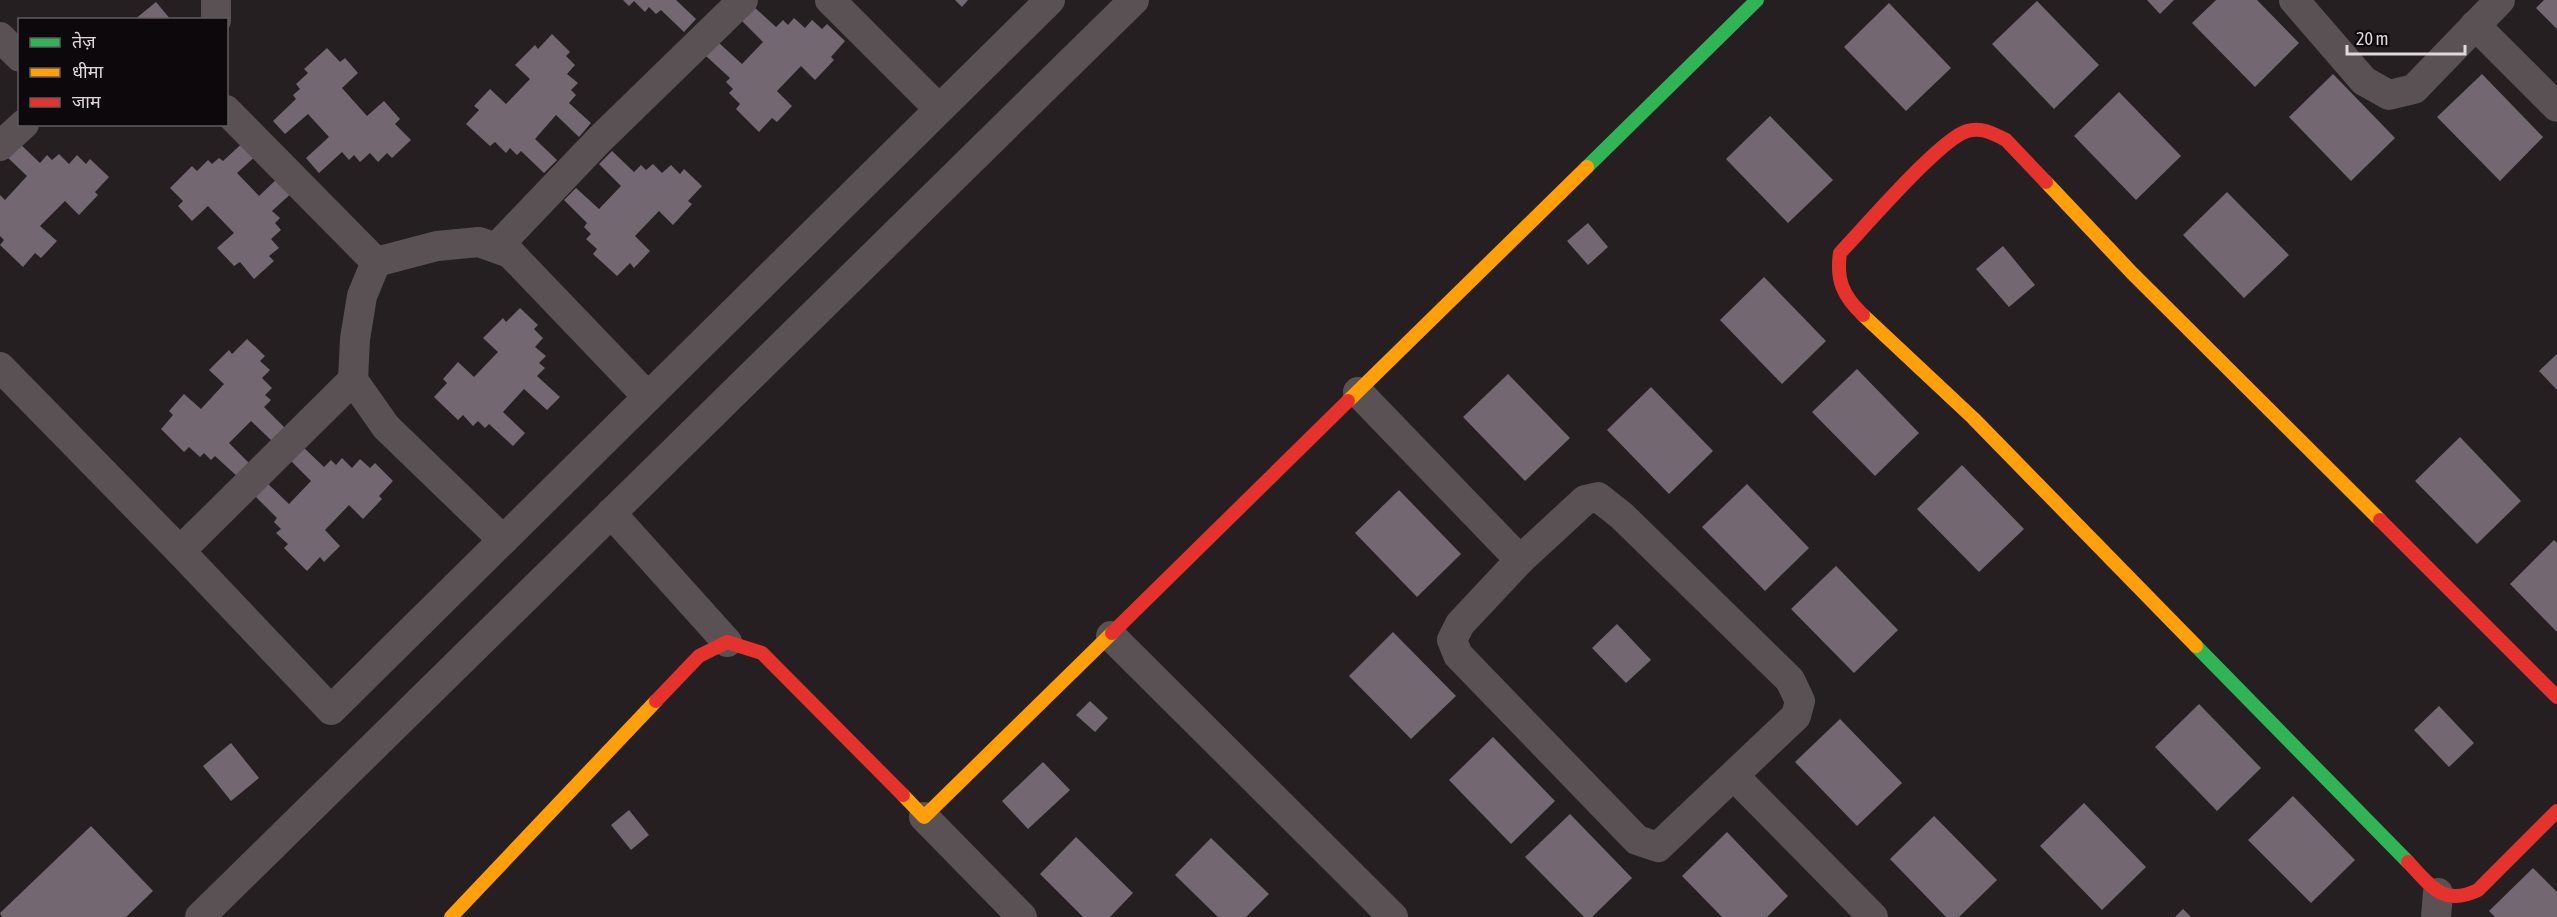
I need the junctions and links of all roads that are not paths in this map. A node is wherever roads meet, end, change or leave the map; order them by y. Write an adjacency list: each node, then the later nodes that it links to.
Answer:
1 (216, 0): 9 (street)
2 (743, 0): 18 (street)
3 (830, 0): 14 (street)
4 (1050, 0): 14 (street)
5 (1134, 0): 24 (street)
6 (1756, 0): 22 (street)
7 (2294, 0): 10 (street)
8 (2500, 0): 10 (street)
9 (216, 18)
10 (2475, 25): 13 (street)
11 (0, 37): 12 (street)
12 (18, 55)
13 (2557, 107)
14 (939, 109): 23 (street)
15 (228, 112): 19 (street)
16 (22, 126): 17 (street)
17 (0, 146)
18 (496, 248): 19 (street); 23 (street)
19 (376, 262): 21 (street)
20 (0, 367): 26 (street)
21 (353, 380): 25 (street); 26 (street)
22 (1358, 392): 27 (street); 28 (street)
23 (648, 397): 25 (street)
24 (611, 513): 29 (street); 35 (street)
25 (503, 540): 26 (street)
26 (180, 551)
27 (1520, 560): 31 (street); 31 (street)
28 (1111, 636): 33 (street); 38 (street)
29 (727, 642): 33 (street); 36 (street)
30 (2557, 697): 34 (street)
31 (1734, 776): 39 (street)
32 (2557, 811): 34 (street)
33 (924, 817): 37 (street)
34 (2437, 905)
35 (200, 917)
36 (451, 917)
37 (1022, 917)
38 (1393, 917)
39 (1873, 917)

